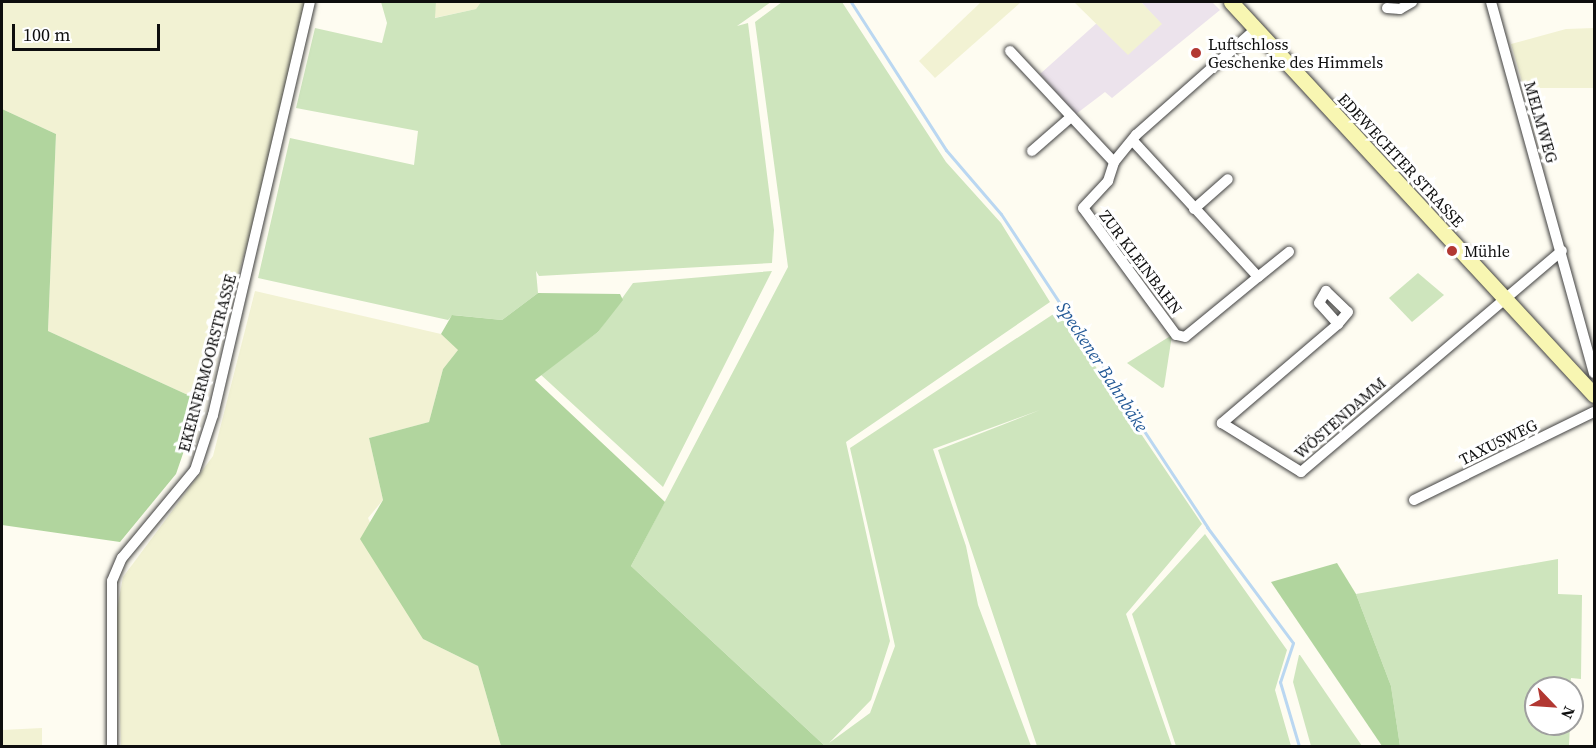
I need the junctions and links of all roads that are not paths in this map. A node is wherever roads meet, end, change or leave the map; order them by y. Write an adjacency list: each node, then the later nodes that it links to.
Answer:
1 (310, 2): 23 (street, EKERNERMOORSTRASSE)
2 (1231, 2): 6 (main road, EDEWECHTER STRASSE)
3 (1412, 2): 5 (street)
4 (1491, 2): 14 (street, MELMWEG)
5 (1387, 8)
6 (1256, 29): 9 (street, ZUR KLEINBAHN); 17 (main road, EDEWECHTER STRASSE)
7 (1010, 51): 8 (street)
8 (1071, 117): 10 (street); 11 (street)
9 (1134, 142): 11 (street, ZUR KLEINBAHN); 13 (street)
10 (1032, 151)
11 (1114, 162): 16 (street, ZUR KLEINBAHN)
12 (1228, 179): 13 (street)
13 (1194, 209): 16 (street)
14 (1562, 251): 17 (street); 19 (street, MELMWEG)
15 (1289, 252): 16 (street)
16 (1257, 277)
17 (1503, 296): 18 (street, WÖSTENDAMM); 20 (main road, EDEWECHTER STRASSE)
18 (1338, 324)
19 (1594, 373)
20 (1594, 395)
21 (1594, 411): 22 (street, TAXUSWEG)
22 (1414, 500)
23 (112, 747)

